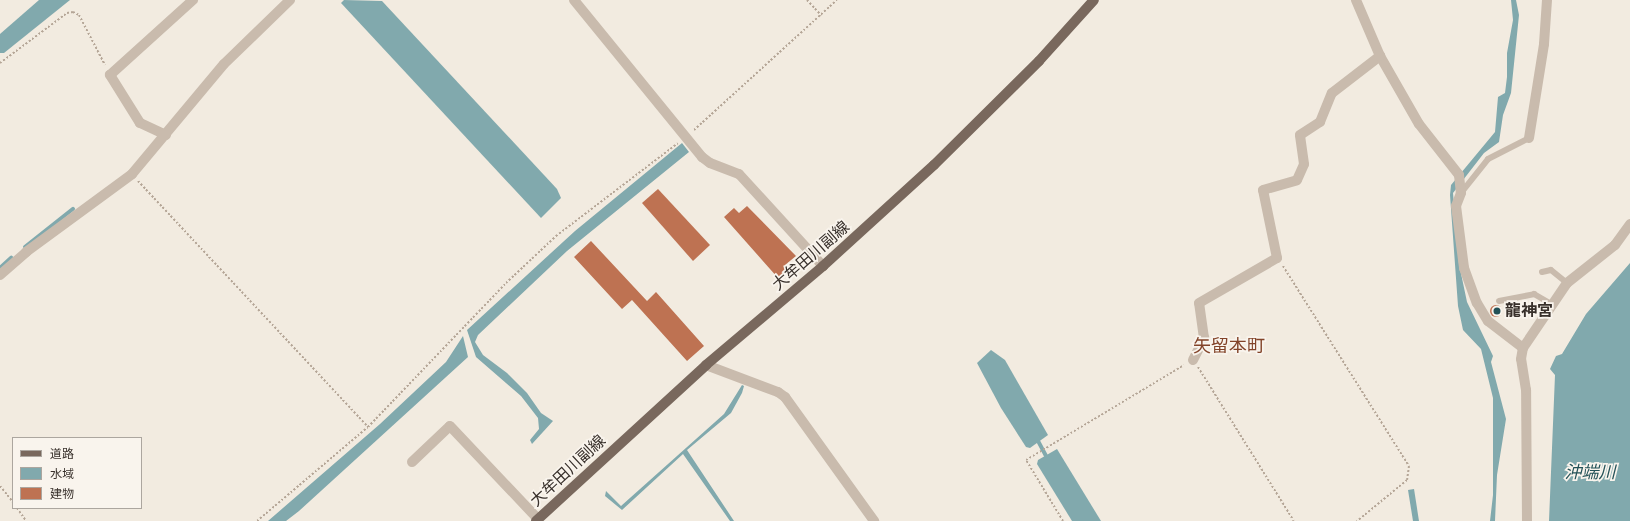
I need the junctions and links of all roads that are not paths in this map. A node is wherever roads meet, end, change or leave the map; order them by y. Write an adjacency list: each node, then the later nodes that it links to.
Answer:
1 (193, 0): 8 (street)
2 (290, 0): 8 (street)
3 (574, 0): 12 (street)
4 (1094, 0): 12 (main road, 大牟田川副線)
5 (1356, 0): 7 (street)
6 (1547, 0): 9 (street)
7 (1380, 56): 10 (street); 19 (street)
8 (166, 135): 14 (street)
9 (1529, 138): 10 (lane)
10 (1461, 193): 18 (street)
11 (1630, 224): 15 (street)
12 (824, 266): 20 (main road, 大牟田川副線)
13 (1542, 272): 15 (lane)
14 (0, 275)
15 (1567, 283): 17 (street)
16 (1500, 301): 17 (lane)
17 (1551, 304): 18 (street)
18 (1523, 348): 24 (street)
19 (1193, 360)
20 (706, 365): 22 (main road, 大牟田川副線); 23 (street)
21 (412, 462): 22 (street)
22 (537, 520)
23 (874, 521)
24 (1527, 521)

